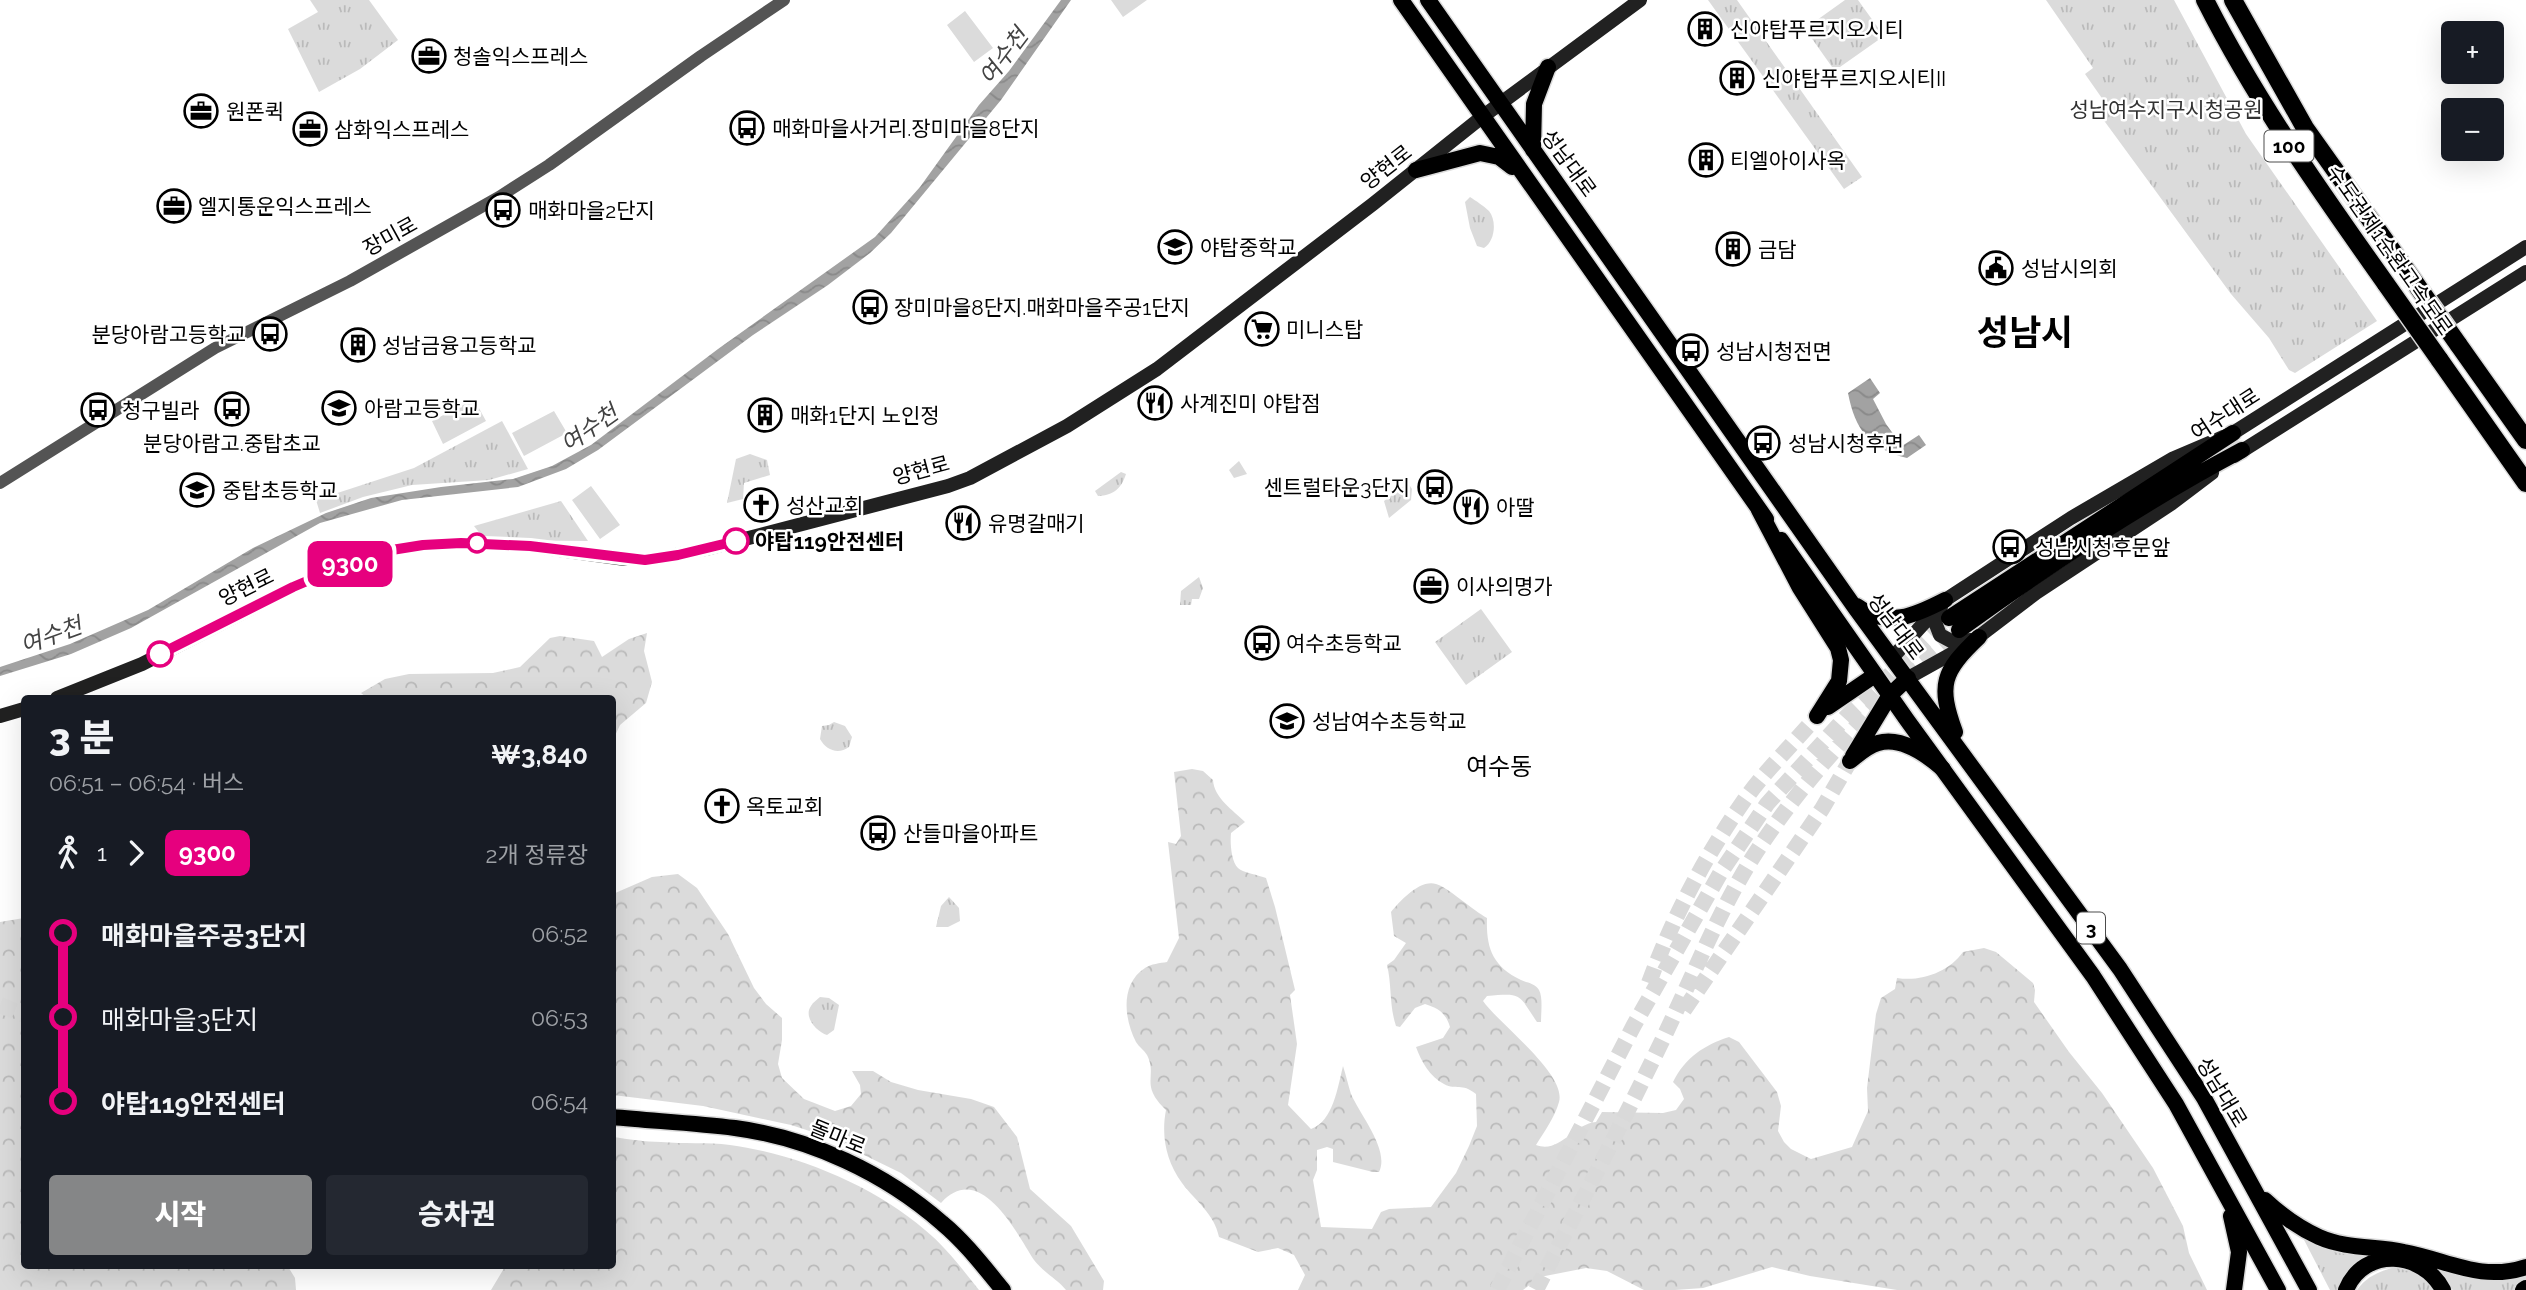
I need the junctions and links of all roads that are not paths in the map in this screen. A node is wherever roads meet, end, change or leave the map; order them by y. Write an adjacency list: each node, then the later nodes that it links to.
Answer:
1 (784, 0): 18 (street, 장미로)
2 (1401, 0): 9 (main road, 성남대로)
3 (1427, 0): 8 (main road, 성남대로)
4 (1640, 0): 7 (main road, 양현로)
5 (2205, 0): 19 (highway, 수도권제1순환고속도로 / 100, bridge)
6 (2233, 0): 16 (highway, 수도권제1순환고속도로 / 100, bridge)
7 (1549, 67): 8 (main road, 양현로); 10 (main road)
8 (1501, 103): 9 (main road, 양현로); 10 (main road, 성남대로)
9 (1482, 117): 11 (main road, 양현로); 12 (main road, 성남대로)
10 (1533, 150): 21 (main road, 성남대로)
11 (1416, 170): 12 (main road); 27 (main road, 양현로)
12 (1523, 175): 20 (main road, 성남대로)
13 (2526, 247): 15 (main road, 여수대로)
14 (2526, 272): 17 (main road, 여수대로)
15 (2233, 433): 17 (main road, 여수대로); 22 (main road)
16 (2526, 440)
17 (2242, 450): 23 (main road)
18 (0, 483)
19 (2526, 483)
20 (1759, 510): 25 (main road, 성남대로); 25 (main road)
21 (1848, 597): 22 (main road); 24 (main road, 성남대로)
22 (1945, 600): 23 (main road); 24 (main road)
23 (1979, 637): 26 (main road); 31 (main road)
24 (1892, 657): 25 (main road); 26 (main road, 성남대로 / 3)
25 (1875, 675): 28 (main road, 성남대로 / 3)
26 (1909, 678): 28 (main road); 31 (main road, 성남대로 / 3)
27 (64, 695)
28 (1890, 695): 32 (main road, 성남대로 / 3); 32 (main road)
29 (21, 710): 30 (main road)
30 (0, 716)
31 (1962, 751): 35 (main road, 성남대로 / 3)
32 (1943, 769): 34 (main road, 성남대로 / 3)
33 (616, 1117): 37 (main road, 돌마로)
34 (2221, 1184): 38 (main road); 39 (main road, 성남대로 / 3)
35 (2255, 1191): 36 (main road); 40 (main road, 성남대로 / 3)
36 (2526, 1267)
37 (1003, 1290)
38 (2234, 1290)
39 (2278, 1290)
40 (2309, 1290)
41 (2346, 1290): 42 (main road)
42 (2443, 1290)

